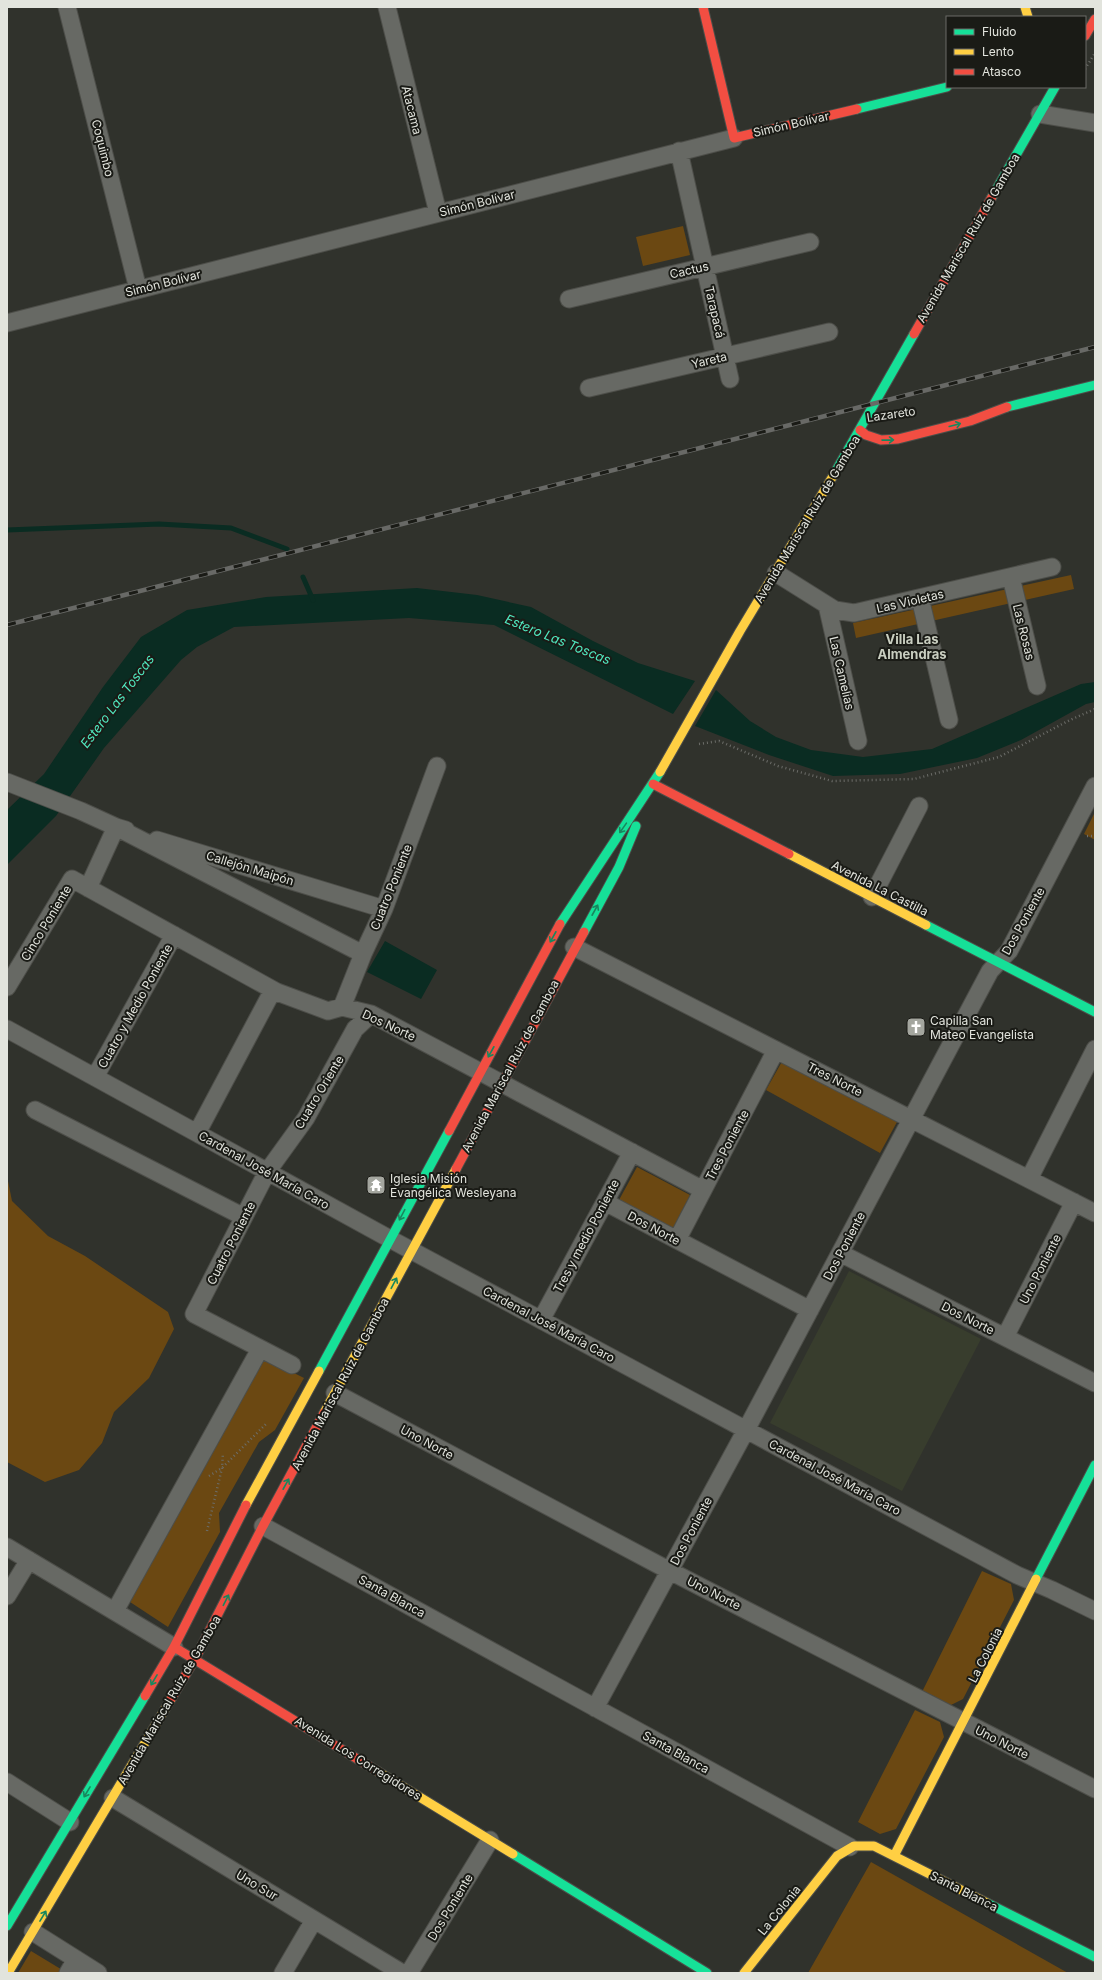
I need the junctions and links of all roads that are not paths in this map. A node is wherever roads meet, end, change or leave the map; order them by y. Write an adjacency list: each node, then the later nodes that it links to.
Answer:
1 (68, 7): 15 (street, Coquimbo)
2 (387, 7): 12 (street, Atacama)
3 (703, 7): 10 (main road)
4 (1095, 19): 5 (main road)
5 (1086, 34)
6 (946, 87): 10 (main road, Simón Bolívar)
7 (1054, 88): 8 (main road, Avenida Mariscal Ruiz de Gamboa)
8 (1040, 114): 9 (street); 25 (main road, Avenida Mariscal Ruiz de Gamboa)
9 (1095, 123)
10 (734, 138): 11 (street, Simón Bolívar)
11 (679, 151): 12 (street, Simón Bolívar); 14 (street, Tarapacá)
12 (438, 213): 15 (street, Simón Bolívar)
13 (810, 242): 14 (street, Cactus)
14 (705, 267): 16 (street, Cactus); 19 (street, Tarapacá)
15 (138, 289): 17 (street, Simón Bolívar)
16 (569, 299)
17 (7, 323)
18 (829, 332): 19 (street, Yareta)
19 (725, 356): 20 (street, Tarapacá); 22 (street, Yareta)
20 (730, 379)
21 (1095, 385): 23 (main road, Lazareto)
22 (589, 388)
23 (1002, 408): 24 (main road, Lazareto); 25 (main road, Lazareto, one-way to 23)
24 (966, 412)
25 (860, 430): 26 (main road, Lazareto); 28 (main road, Avenida Mariscal Ruiz de Gamboa)
26 (878, 430)
27 (1052, 567): 29 (street, Las Violetas)
28 (776, 573): 31 (street, Las Violetas); 37 (main road, Avenida Mariscal Ruiz de Gamboa)
29 (1011, 577): 30 (street, Las Violetas); 32 (street, Las Rosas)
30 (920, 598): 31 (street, Las Violetas); 33 (street)
31 (827, 605): 34 (street, Las Camelias)
32 (1037, 686)
33 (949, 720)
34 (858, 741)
35 (438, 766): 44 (street, Cuatro Poniente)
36 (7, 782): 40 (street, Callejón Maipón)
37 (653, 784): 43 (main road, Avenida La Castilla); 46 (main road, Avenida Mariscal Ruiz de Gamboa, one-way to 37); 57 (main road, Avenida Mariscal Ruiz de Gamboa, one-way to 57)
38 (1095, 786): 48 (street, Dos Poniente)
39 (919, 806): 43 (street)
40 (116, 827): 42 (street, Cinco Poniente); 44 (street, Callejón Maipón); 47 (street, Callejón Maipón)
41 (72, 879): 42 (street, Dos Norte); 49 (street, Cinco Poniente)
42 (88, 888): 45 (street, Dos Norte)
43 (872, 897): 48 (main road, Avenida La Castilla)
44 (384, 909): 47 (street, Cuatro Poniente)
45 (174, 935): 50 (street, Dos Norte); 58 (street, Cuatro y Medio Poniente)
46 (574, 947): 56 (street, Tres Norte); 59 (main road, Avenida Mariscal Ruiz de Gamboa)
47 (362, 954): 51 (street, Cuatro Poniente)
48 (999, 962): 52 (main road, Avenida La Castilla); 61 (street, Dos Poniente)
49 (7, 987)
50 (273, 990): 51 (street, Dos Norte); 62 (street)
51 (342, 1007): 53 (street, Dos Norte)
52 (1095, 1012)
53 (371, 1014): 57 (street, Dos Norte); 64 (street, Cuatro Oriente)
54 (7, 1029): 58 (street, Cardenal José María Caro)
55 (1095, 1049): 65 (street)
56 (776, 1050): 61 (street, Tres Norte); 66 (street, Tres Poniente)
57 (480, 1072): 59 (street, Dos Norte); 71 (main road, Avenida Mariscal Ruiz de Gamboa, one-way to 71)
58 (95, 1078): 62 (street, Cardenal José María Caro)
59 (501, 1083): 63 (street, Dos Norte); 73 (main road, Avenida Mariscal Ruiz de Gamboa)
60 (35, 1110): 70 (street)
61 (912, 1119): 65 (street, Tres Norte); 74 (street, Dos Poniente)
62 (197, 1133): 64 (street, Cardenal José María Caro)
63 (632, 1152): 66 (street, Dos Norte); 67 (street, Tres y medio Poniente)
64 (267, 1172): 70 (street, Cuatro Poniente); 71 (street, Cardenal José María Caro)
65 (1029, 1179): 68 (street, Tres Norte)
66 (703, 1190): 72 (street, Tres Poniente)
67 (605, 1202): 72 (street, Dos Norte); 76 (street, Tres y medio Poniente)
68 (1074, 1202): 69 (street, Tres Norte); 77 (street, Uno Poniente)
69 (1095, 1213)
70 (244, 1217): 78 (street, Cuatro Poniente)
71 (390, 1239): 73 (street, Cardenal José María Caro); 92 (main road, Avenida Mariscal Ruiz de Gamboa)
72 (677, 1240): 75 (street, Dos Norte)
73 (411, 1251): 76 (street, Cardenal José María Caro); 81 (main road, Avenida Mariscal Ruiz de Gamboa, one-way to 73)
74 (840, 1253): 75 (street, Dos Poniente); 77 (street, Dos Norte)
75 (810, 1310): 82 (street, Dos Poniente)
76 (541, 1320): 82 (street, Cardenal José María Caro)
77 (1005, 1337): 80 (street, Dos Norte)
78 (260, 1349): 79 (street); 90 (street)
79 (292, 1365)
80 (1095, 1383)
81 (335, 1393): 84 (main road, Avenida Mariscal Ruiz de Gamboa, one-way to 81); 87 (street, Uno Norte)
82 (746, 1430): 87 (street, Dos Poniente); 88 (street, Cardenal José María Caro)
83 (1095, 1465): 88 (main road, La Colonia)
84 (263, 1526): 93 (main road, Avenida Mariscal Ruiz de Gamboa, one-way to 84); 94 (street, Santa Blanca)
85 (7, 1547): 86 (street, Avenida Los Corregidores)
86 (29, 1560): 89 (street); 90 (street, Avenida Los Corregidores)
87 (670, 1571): 94 (street, Dos Poniente); 95 (street, Uno Norte)
88 (1035, 1583): 91 (street, Cardenal José María Caro); 95 (main road, La Colonia)
89 (7, 1596)
90 (115, 1611): 92 (street, Avenida Los Corregidores)
91 (1095, 1611)
92 (174, 1647): 93 (main road, Avenida Los Corregidores); 99 (main road, Avenida Mariscal Ruiz de Gamboa, one-way to 99)
93 (195, 1659): 98 (main road, Avenida Mariscal Ruiz de Gamboa); 100 (main road, Avenida Los Corregidores)
94 (595, 1708): 101 (street, Santa Blanca)
95 (964, 1722): 97 (street, Uno Norte); 102 (main road, La Colonia)
96 (7, 1782): 99 (street)
97 (1095, 1789)
98 (113, 1798): 103 (street, Uno Sur); 105 (main road, Avenida Mariscal Ruiz de Gamboa, one-way to 98)
99 (70, 1822): 104 (main road, Avenida Mariscal Ruiz de Gamboa)
100 (490, 1840): 112 (street, Dos Poniente); 113 (main road, Avenida Los Corregidores)
101 (850, 1847): 102 (main road, Santa Blanca); 114 (main road, La Colonia)
102 (894, 1856): 106 (main road, Santa Blanca)
103 (314, 1920): 110 (street); 111 (street, Uno Sur)
104 (7, 1926)
105 (32, 1932): 107 (street); 108 (main road, Avenida Mariscal Ruiz de Gamboa)
106 (1095, 1957)
107 (72, 1966): 109 (street)
108 (8, 1973)
109 (98, 1973)
110 (282, 1973)
111 (402, 1973)
112 (409, 1973)
113 (707, 1973)
114 (744, 1973)

